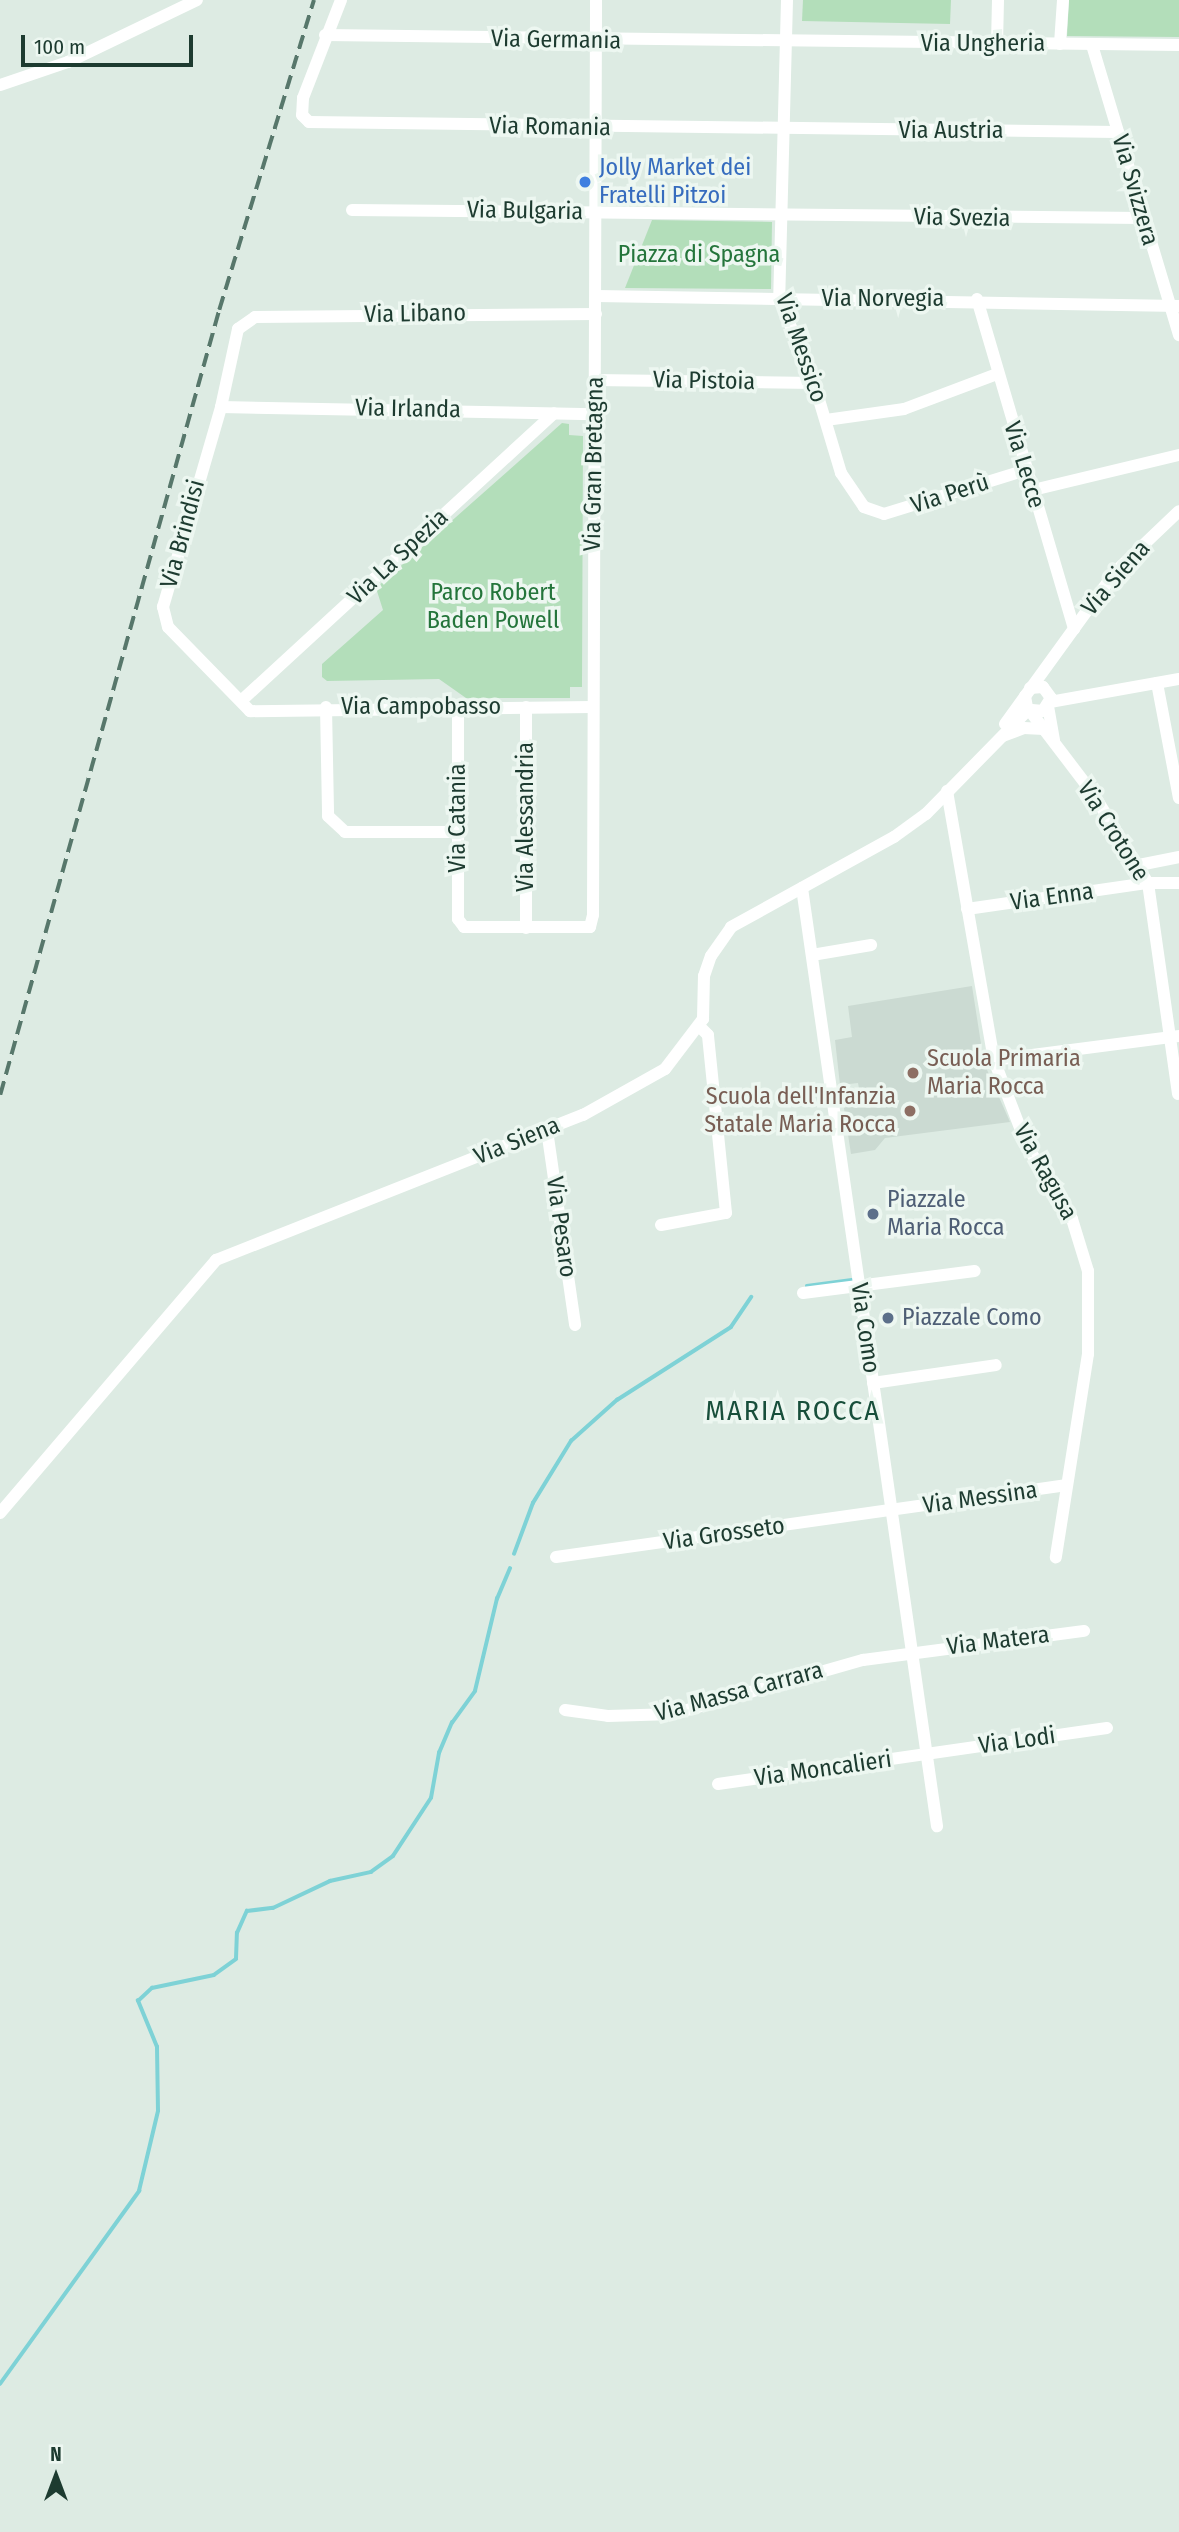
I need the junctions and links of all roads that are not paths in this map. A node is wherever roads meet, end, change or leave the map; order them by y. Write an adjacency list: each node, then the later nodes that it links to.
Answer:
1 (197, 0): 14 (street)
2 (341, 0): 7 (street)
3 (596, 0): 8 (street, Via Gran Bretagna)
4 (786, 0): 9 (street, Via Messico)
5 (998, 0): 10 (street)
6 (1063, 0): 11 (street)
7 (326, 35): 8 (street, Via Germania); 15 (street, Via Romania)
8 (596, 41): 9 (street, Via Germania); 15 (street, Via Gran Bretagna)
9 (787, 42): 10 (street, Via Ungheria); 16 (street, Via Messico)
10 (997, 44): 11 (street, Via Ungheria)
11 (1060, 44): 12 (street, Via Ungheria)
12 (1092, 45): 13 (street, Via Ungheria); 17 (street, Via Svizzera)
13 (1179, 45)
14 (0, 85)
15 (596, 127): 16 (street, Via Romania); 19 (street, Via Gran Bretagna)
16 (784, 130): 17 (street, Via Austria); 20 (street, Via Messico)
17 (1118, 132): 21 (street, Via Svizzera)
18 (352, 210): 19 (street, Via Bulgaria)
19 (596, 212): 20 (street, Via Bulgaria); 22 (street, Via Gran Bretagna)
20 (781, 213): 21 (street, Via Svezia); 23 (street, Via Messico)
21 (1143, 218): 25 (street, Via Svizzera)
22 (596, 296): 23 (street, Via Norvegia); 26 (street, Via Gran Bretagna)
23 (779, 298): 24 (street, Via Norvegia); 31 (street, Via Messico)
24 (976, 299): 25 (street, Via Norvegia); 29 (street, Via Lecce)
25 (1175, 307): 28 (street, Via Svizzera)
26 (596, 314): 27 (street, Via Libano); 30 (street, Via Gran Bretagna)
27 (239, 329): 32 (street, Via Brindisi)
28 (1179, 335)
29 (997, 374): 35 (street); 37 (street, Via Lecce)
30 (594, 380): 31 (street, Via Pistoia); 34 (street, Via Gran Bretagna)
31 (814, 383): 35 (street, Via Messico)
32 (221, 407): 33 (street, Via Irlanda); 47 (street, Via Brindisi)
33 (554, 413): 34 (street, Via Irlanda); 47 (street, Via La Spezia)
34 (594, 414): 51 (street, Via Gran Bretagna)
35 (826, 420): 40 (street, Via Messico)
36 (1179, 455): 38 (street)
37 (1026, 470): 38 (street, Via Lecce); 40 (street, Via Perù)
38 (1033, 490): 41 (street, Via Lecce)
39 (1179, 511): 41 (street, Via Siena)
40 (874, 512)
41 (1074, 629): 42 (street, Via Siena)
42 (1061, 651): 45 (street, Via Siena); 46 (street, Via Siena)
43 (1179, 679): 44 (street)
44 (1157, 683): 45 (street); 56 (street)
45 (1049, 698): 46 (street); 46 (street); 54 (street, Via Crotone)
46 (1029, 701): 52 (street, Via Crotone); 53 (street, Via Siena)
47 (245, 706): 48 (street, Via Campobasso)
48 (326, 707): 49 (street, Via Campobasso); 57 (street)
49 (458, 707): 50 (street, Via Campobasso); 57 (street, Via Catania)
50 (526, 707): 51 (street, Via Campobasso); 64 (street, Via Alessandria)
51 (592, 707): 64 (street, Via Gran Bretagna)
52 (1044, 729): 53 (street); 54 (street, Via Crotone)
53 (996, 739): 55 (street, Via Siena)
54 (1054, 741): 59 (street, Via Crotone)
55 (947, 791): 62 (street, Via Siena); 63 (street, Via Ragusa)
56 (1179, 797)
57 (458, 832): 64 (street, Via Catania)
58 (1179, 857): 59 (street)
59 (1139, 865): 60 (street, Via Crotone)
60 (1148, 883): 61 (street, Via Enna); 63 (street, Via Enna); 68 (street, Via Crotone)
61 (1179, 883)
62 (802, 888): 66 (street, Via Como); 67 (street, Via Siena)
63 (967, 909): 69 (street, Via Ragusa)
64 (526, 928)
65 (871, 945): 66 (street)
66 (812, 955): 74 (street, Via Como)
67 (699, 1026): 71 (street, Via Siena); 72 (street)
68 (1174, 1037): 69 (street); 70 (street, Via Crotone)
69 (994, 1060): 79 (street, Via Ragusa)
70 (1178, 1094)
71 (547, 1130): 76 (street, Via Pesaro); 81 (street, Via Siena)
72 (661, 1225)
73 (975, 1271): 74 (street)
74 (859, 1286): 75 (street); 78 (street, Via Como)
75 (803, 1293)
76 (575, 1325)
77 (996, 1365): 78 (street)
78 (873, 1383): 80 (street, Via Como)
79 (1067, 1485): 80 (street, Via Messina); 83 (street, Via Ragusa)
80 (892, 1511): 82 (street, Via Grosseto); 85 (street, Via Como)
81 (0, 1513)
82 (556, 1557)
83 (1056, 1557)
84 (1084, 1631): 85 (street, Via Matera)
85 (912, 1652): 86 (street, Via Massa Carrara); 88 (street, Via Como)
86 (565, 1710)
87 (1107, 1728): 88 (street, Via Lodi)
88 (928, 1754): 89 (street, Via Moncalieri); 90 (street, Via Como)
89 (718, 1784)
90 (937, 1826)

